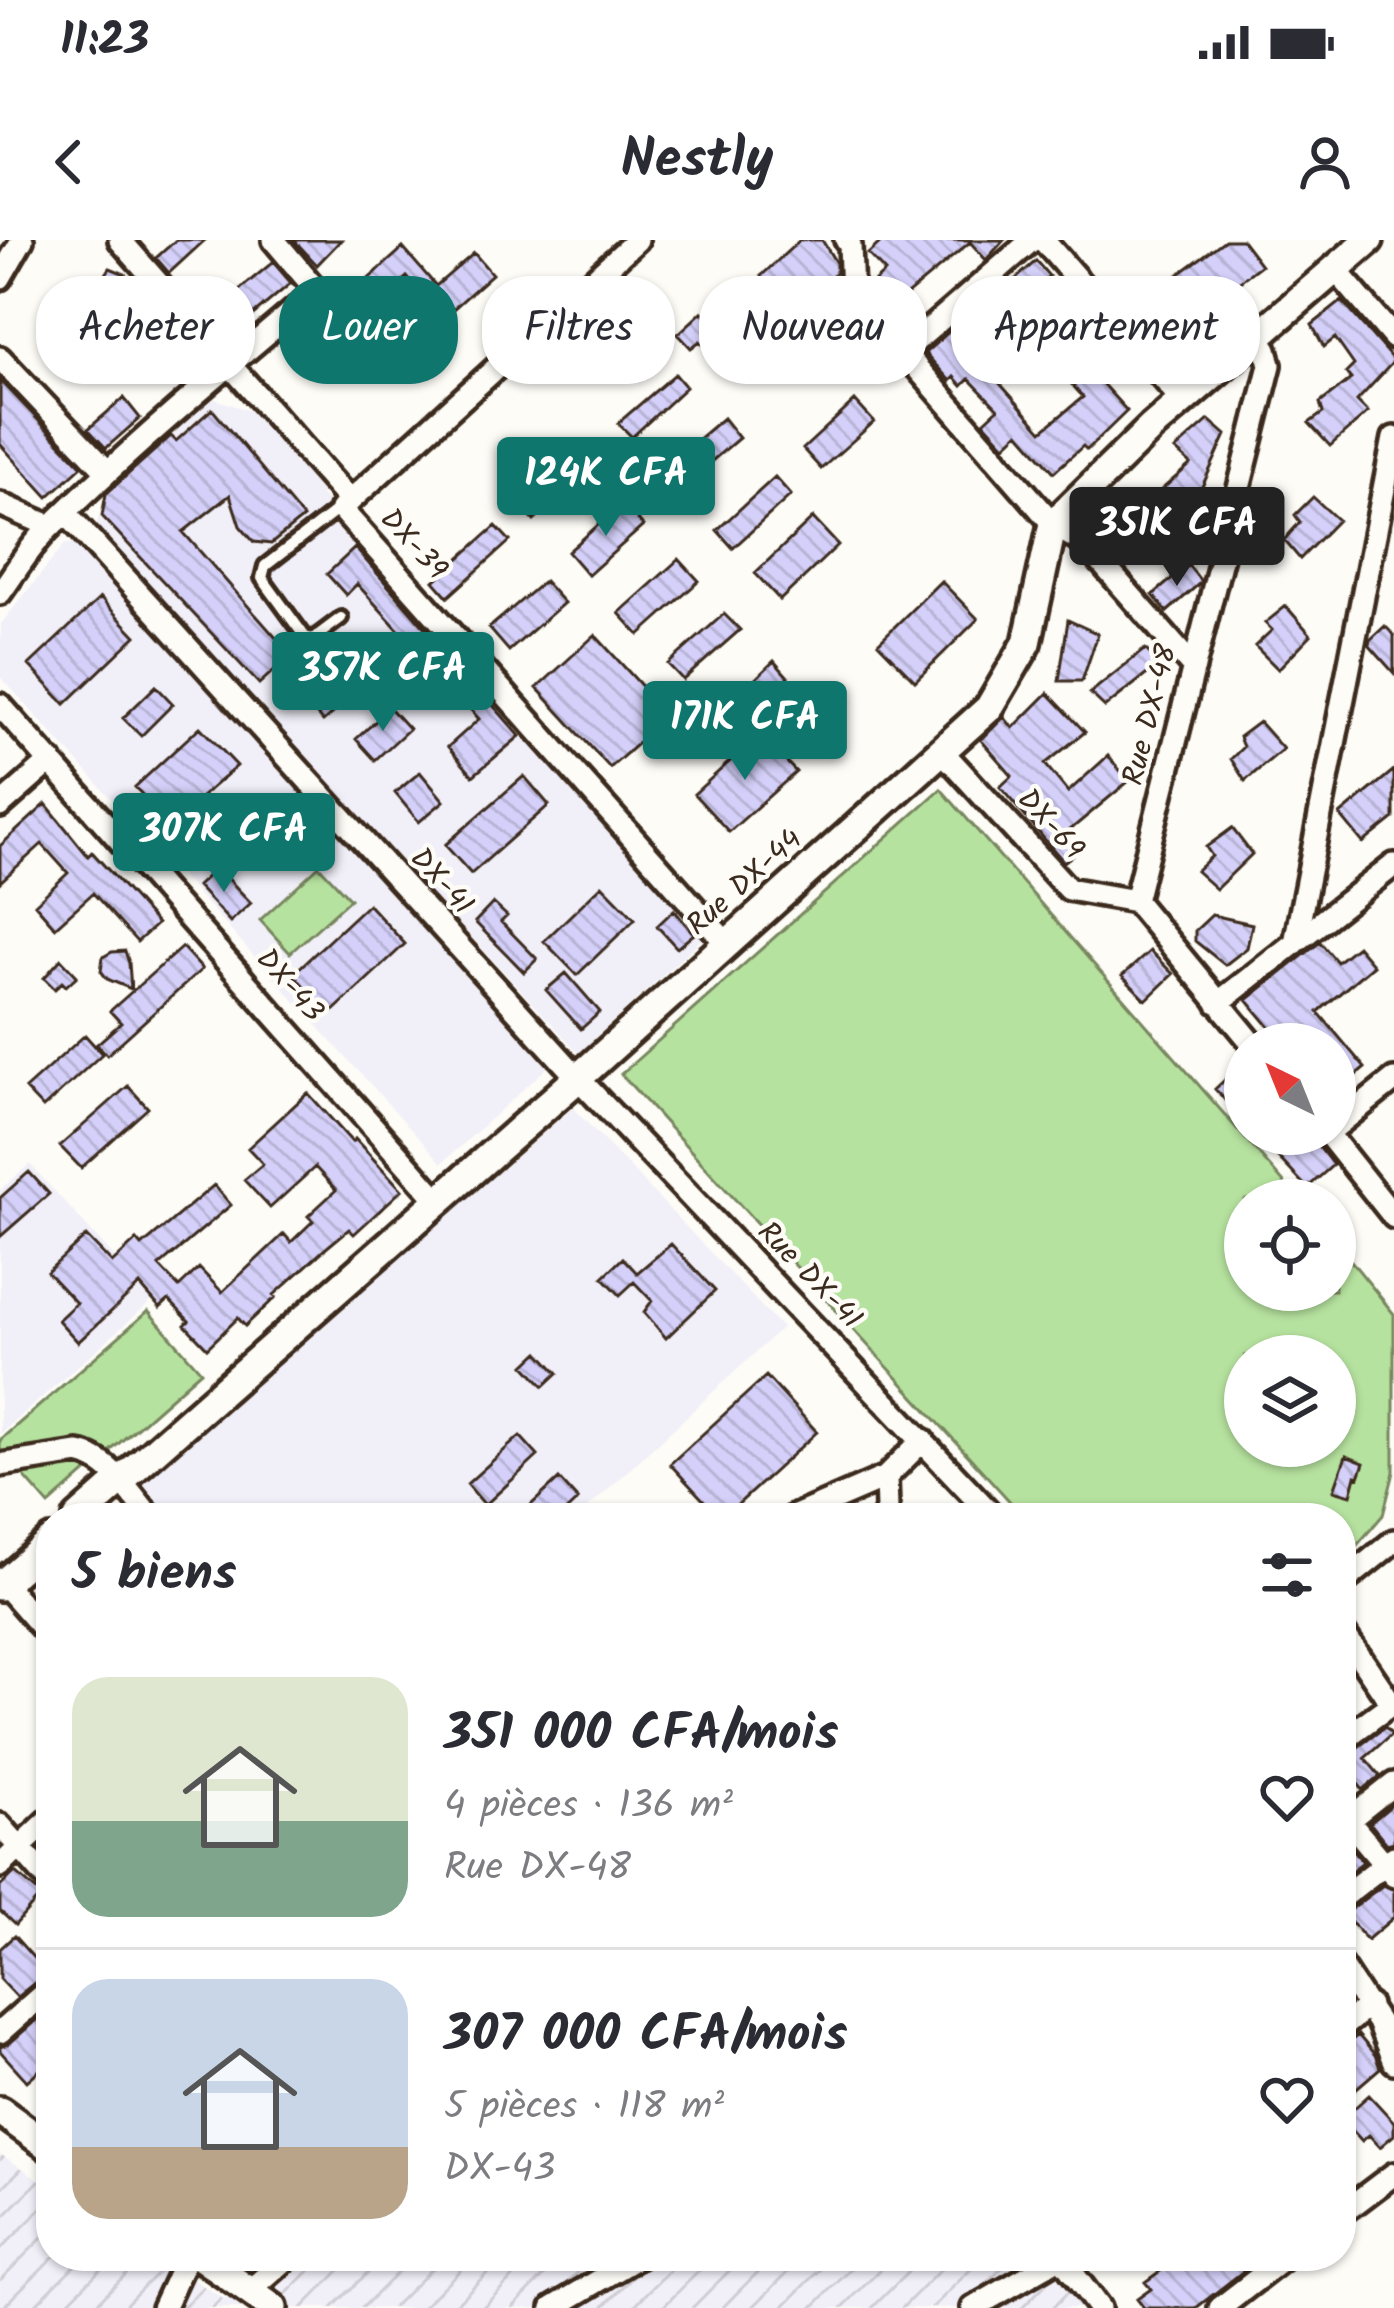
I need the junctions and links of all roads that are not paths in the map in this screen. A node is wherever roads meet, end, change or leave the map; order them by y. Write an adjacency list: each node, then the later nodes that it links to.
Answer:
1 (22, 240): 12 (street)
2 (121, 240): 10 (street, DX-39)
3 (274, 240): 17 (street)
4 (637, 240): 27 (street)
5 (845, 240): 11 (street)
6 (1032, 240): 13 (street)
7 (1043, 240): 23 (street)
8 (1369, 240): 9 (street)
9 (1335, 269): 14 (street); 15 (street)
10 (153, 276)
11 (851, 276)
12 (0, 278)
13 (927, 331)
14 (1260, 333)
15 (1394, 338)
16 (1260, 340): 32 (street, Rue DX-48)
17 (255, 343)
18 (0, 358): 25 (street)
19 (927, 380): 29 (street)
20 (207, 384): 25 (street)
21 (246, 384): 27 (street, DX-39)
22 (1201, 384): 23 (street)
23 (1182, 400): 29 (street)
24 (1394, 438): 39 (street)
25 (107, 471): 28 (street)
26 (0, 504): 28 (street)
27 (345, 505): 31 (lane); 40 (street, DX-39)
28 (58, 520): 30 (street); 43 (street, DX-41)
29 (1053, 524): 32 (street); 34 (street, Rue DX-44)
30 (0, 593)
31 (340, 618)
32 (1194, 668): 38 (street, Rue DX-48)
33 (0, 705): 35 (street, DX-43)
34 (941, 750): 38 (street, DX-69); 40 (street, Rue DX-44)
35 (51, 761): 36 (street); 47 (street, DX-43)
36 (0, 806)
37 (1394, 865): 39 (street)
38 (1135, 901): 41 (street)
39 (1294, 943): 41 (street)
40 (727, 944): 43 (street, Rue DX-44)
41 (1218, 1003): 42 (street)
42 (1235, 1023)
43 (578, 1078): 47 (street, Rue DX-44); 49 (street, Rue DX-41)
44 (1394, 1080): 45 (street)
45 (1356, 1110)
46 (1345, 1155): 48 (street)
47 (438, 1200): 52 (street, Rue DX-44)
48 (1394, 1217)
49 (923, 1440): 51 (street); 57 (street, Rue DX-41)
50 (0, 1465): 52 (street)
51 (886, 1477): 55 (street); 56 (street)
52 (120, 1481): 53 (street, Rue DX-44); 54 (street)
53 (95, 1503)
54 (139, 1503)
55 (825, 1503)
56 (887, 1503)
57 (981, 1503)
58 (1394, 1541): 60 (street)
59 (36, 1554): 61 (street)
60 (1356, 1572)
61 (2, 1585): 62 (street)
62 (36, 1622)
63 (1356, 1653): 64 (street)
64 (1391, 1707): 65 (street)
65 (1356, 1732)
66 (1394, 1784): 67 (street)
67 (1356, 1810)
68 (0, 1825): 71 (street)
69 (1356, 1831): 73 (street)
70 (36, 1832): 71 (street)
71 (20, 1847): 72 (street); 74 (street)
72 (0, 1865)
73 (1391, 1865): 75 (street)
74 (36, 1866)
75 (1356, 1888)
76 (1356, 1983): 78 (street)
77 (36, 2000): 79 (street)
78 (1380, 2011): 80 (street)
79 (0, 2032)
80 (1394, 2062)
81 (0, 2110): 82 (street)
82 (36, 2137)
83 (1394, 2174): 84 (street)
84 (1356, 2203)
85 (180, 2271): 93 (street)
86 (221, 2271): 92 (street)
87 (280, 2271): 92 (street)
88 (615, 2271): 94 (street)
89 (1036, 2271): 95 (street)
90 (1073, 2271): 96 (street)
91 (1268, 2271): 97 (street)
92 (261, 2300)
93 (163, 2308)
94 (554, 2308)
95 (973, 2308)
96 (1100, 2308)
97 (1220, 2308)

